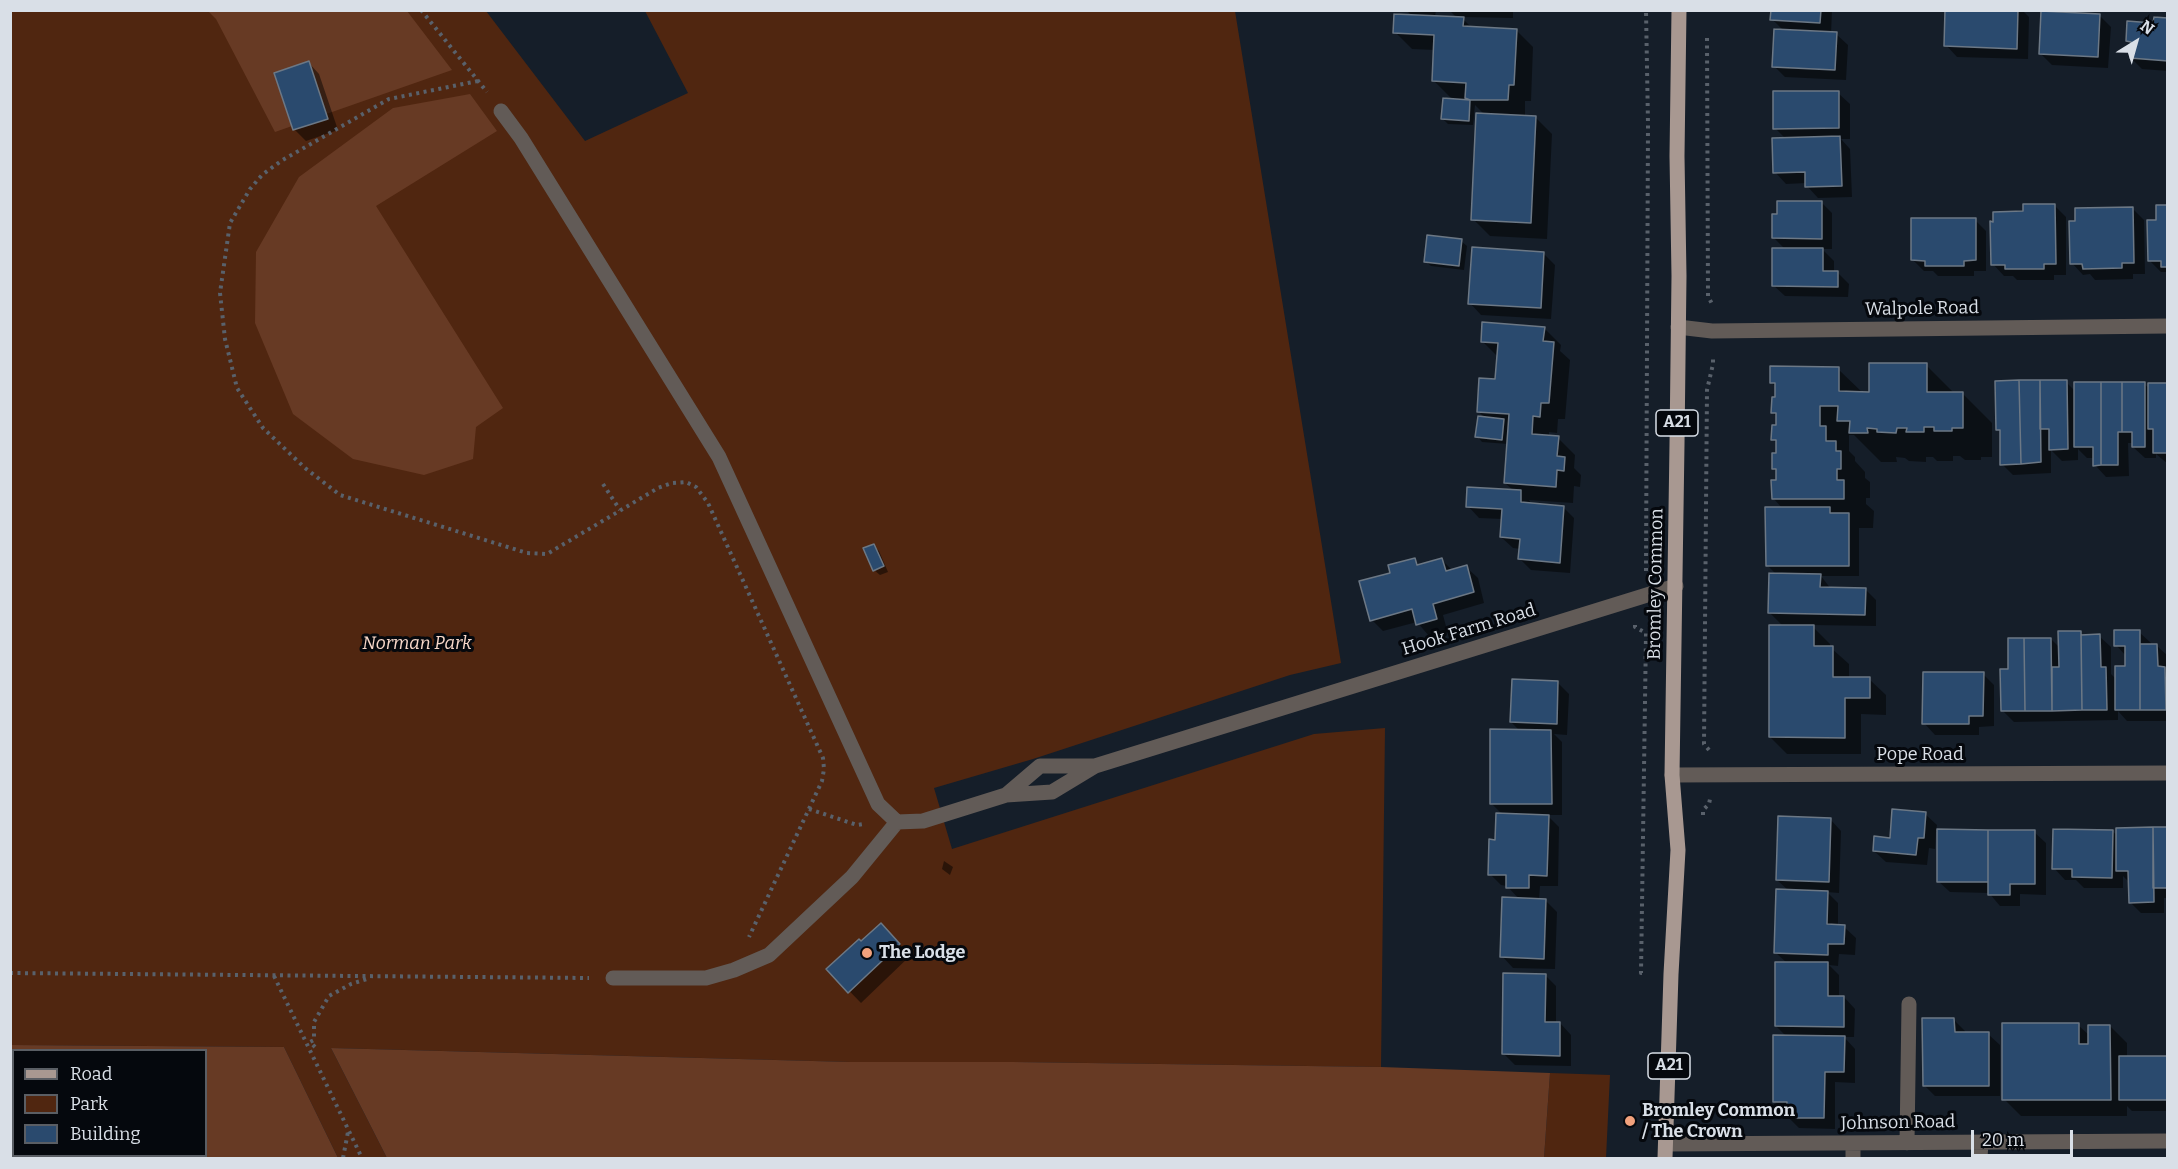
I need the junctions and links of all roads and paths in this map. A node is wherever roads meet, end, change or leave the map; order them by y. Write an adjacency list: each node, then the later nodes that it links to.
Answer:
1 (421, 10): 5 (path)
2 (1646, 10): 13 (path)
3 (1679, 10): 9 (main road, Bromley Common / A21)
4 (1706, 33): 7 (path)
5 (478, 81): 6 (path); 12 (path)
6 (501, 111): 22 (street)
7 (1713, 305)
8 (2168, 326): 9 (street, Walpole Road)
9 (1678, 327): 14 (main road, Bromley Common / A21)
10 (1713, 364): 16 (path)
11 (603, 484): 12 (path)
12 (620, 510): 21 (path)
13 (1646, 574)
14 (1676, 586): 17 (street, Hook Farm Road); 19 (main road, Bromley Common / A21)
15 (1635, 627): 25 (path)
16 (1711, 751)
17 (1095, 766): 20 (street); 20 (street)
18 (2168, 773): 19 (street, Pope Road)
19 (1672, 775): 25 (main road, Bromley Common / A21)
20 (1006, 795): 22 (street)
21 (809, 809): 22 (path); 23 (path)
22 (897, 822): 23 (street)
23 (734, 970): 28 (street)
24 (10, 973): 26 (path)
25 (1671, 974): 35 (main road, Bromley Common / A21)
26 (274, 976): 27 (path); 31 (path)
27 (376, 977): 28 (path); 30 (path)
28 (613, 978)
29 (1909, 1004): 34 (street)
30 (315, 1047)
31 (348, 1131): 37 (path); 38 (path)
32 (2168, 1141): 33 (street, Johnson Road)
33 (1981, 1142): 34 (street, Johnson Road); 39 (street)
34 (1907, 1143): 36 (street, Johnson Road)
35 (1666, 1151): 36 (street, Johnson Road)
36 (1853, 1151)
37 (343, 1158)
38 (362, 1158)
39 (1980, 1158)

